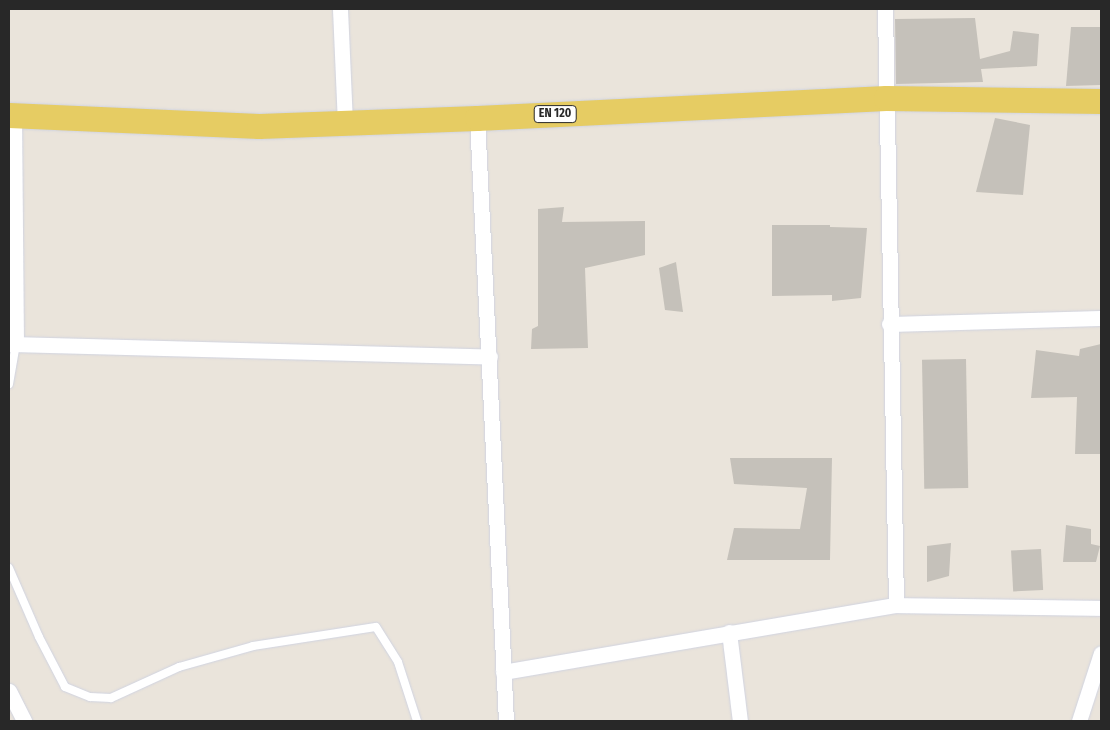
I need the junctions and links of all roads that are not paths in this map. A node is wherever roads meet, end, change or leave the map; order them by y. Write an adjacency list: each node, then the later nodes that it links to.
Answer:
1 (340, 9): 7 (street)
2 (885, 9): 3 (street)
3 (886, 98): 4 (main road, EN 120); 6 (main road, EN 120); 9 (street)
4 (1101, 101)
5 (11, 115): 7 (main road, EN 120); 10 (street)
6 (478, 118): 7 (main road, EN 120); 11 (street)
7 (345, 124)
8 (1101, 318): 9 (street)
9 (889, 324): 14 (street)
10 (12, 344): 11 (street); 12 (lane)
11 (490, 357): 18 (street)
12 (9, 384)
13 (9, 568): 21 (lane)
14 (896, 605): 15 (street); 16 (street)
15 (1101, 608)
16 (728, 632): 18 (street); 23 (street)
17 (1101, 653): 24 (street)
18 (503, 672): 22 (street)
19 (9, 691): 20 (street)
20 (24, 721)
21 (417, 721)
22 (506, 721)
23 (740, 721)
24 (1080, 721)

